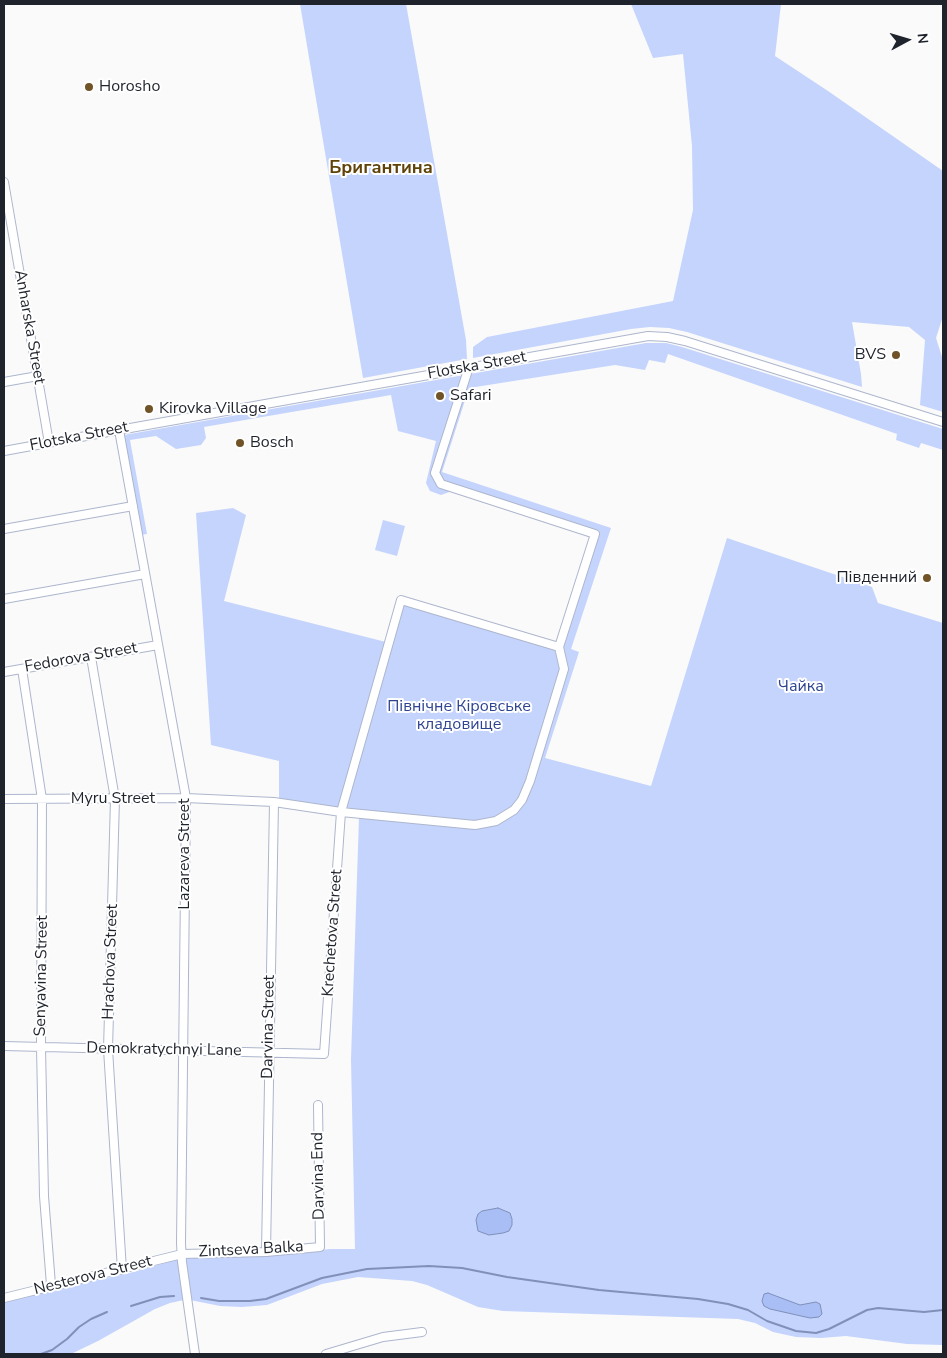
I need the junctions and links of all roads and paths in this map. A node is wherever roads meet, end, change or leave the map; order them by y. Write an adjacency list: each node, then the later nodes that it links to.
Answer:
1 (4, 183): 3 (street, Anharska Street)
2 (469, 367): 5 (street, Flotska Street); 6 (street, Flotska Street); 14 (street)
3 (38, 376): 4 (street); 7 (street, Anharska Street)
4 (4, 382)
5 (943, 422)
6 (119, 430): 7 (street, Flotska Street); 9 (street, Lazareva Street)
7 (49, 443): 8 (street, Flotska Street)
8 (4, 451)
9 (133, 506): 10 (street); 11 (street, Lazareva Street)
10 (4, 529)
11 (145, 574): 12 (street); 13 (street, Lazareva Street)
12 (4, 599)
13 (158, 645): 15 (street, Fedorova Street); 18 (street, Lazareva Street)
14 (559, 647): 23 (street, Myru Street); 23 (street, Krechetova Street)
15 (91, 656): 16 (street, Fedorova Street); 21 (street, Hrachova Street)
16 (22, 668): 17 (street, Fedorova Street); 20 (street, Senyavina Street)
17 (4, 672)
18 (186, 798): 21 (street, Myru Street); 22 (street, Myru Street); 27 (street, Lazareva Street)
19 (4, 799): 20 (street, Myru Street)
20 (42, 799): 21 (street, Myru Street); 25 (street, Senyavina Street)
21 (115, 799): 26 (street, Hrachova Street)
22 (274, 802): 23 (street, Myru Street); 28 (street, Darvina Street)
23 (342, 812): 29 (street, Krechetova Street)
24 (4, 1046): 25 (street, Demokratychnyi Lane)
25 (41, 1047): 26 (street, Demokratychnyi Lane); 35 (street, Senyavina Street)
26 (108, 1049): 27 (street, Demokratychnyi Lane); 34 (street, Hrachova Street)
27 (183, 1050): 28 (street, Demokratychnyi Lane); 33 (street, Lazareva Street)
28 (269, 1053): 29 (street, Demokratychnyi Lane); 32 (street, Darvina Street)
29 (324, 1054)
30 (318, 1105): 31 (street, Darvina End)
31 (320, 1247): 32 (street, Zintseva Balka)
32 (266, 1252): 33 (street, Zintseva Balka)
33 (182, 1254): 34 (street, Nesterova Street); 38 (street, Lazareva Street)
34 (122, 1270): 35 (street, Nesterova Street)
35 (51, 1285): 36 (street, Nesterova Street)
36 (4, 1298)
37 (422, 1332): 39 (street)
38 (195, 1354)
39 (326, 1354)

